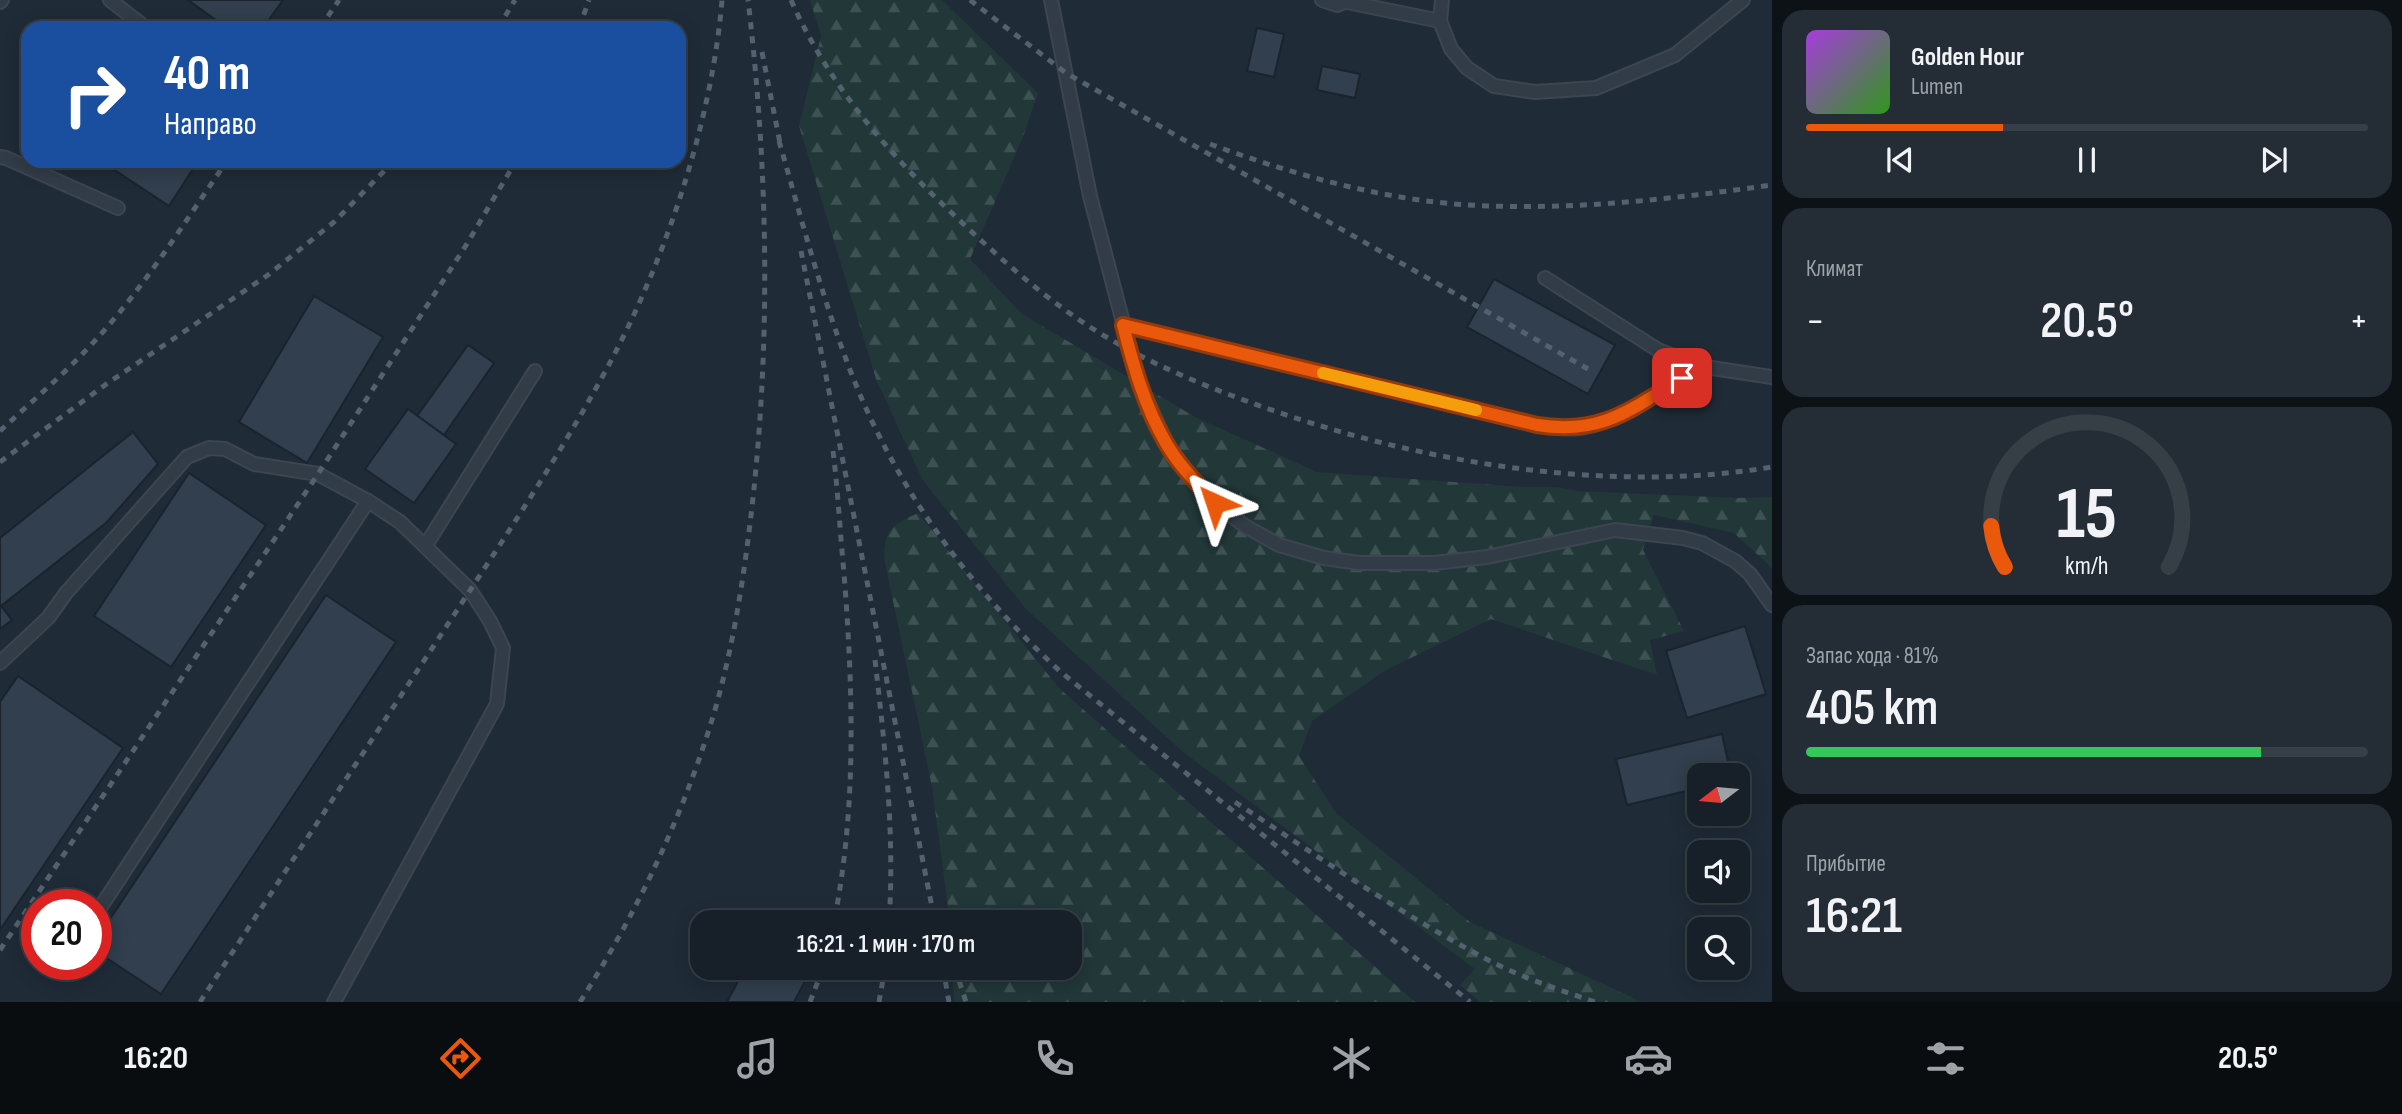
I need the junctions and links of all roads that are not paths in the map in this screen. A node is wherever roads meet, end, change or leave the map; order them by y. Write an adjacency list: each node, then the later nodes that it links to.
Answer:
1 (110, 0): 7 (lane)
2 (1051, 0): 14 (lane)
3 (1322, 0): 6 (lane)
4 (1442, 0): 8 (lane)
5 (1743, 0): 8 (lane)
6 (1348, 1): 8 (lane)
7 (137, 21)
8 (1440, 21)
9 (0, 157): 10 (lane)
10 (21, 165)
11 (28, 168): 12 (lane)
12 (118, 208)
13 (1545, 278): 15 (lane)
14 (1123, 325): 15 (lane); 20 (lane)
15 (1699, 366): 17 (lane)
16 (535, 371): 19 (lane)
17 (1772, 377)
18 (368, 501): 19 (lane); 21 (lane); 22 (lane)
19 (426, 545): 23 (lane)
20 (1772, 606)
21 (0, 663)
22 (112, 890)
23 (334, 1002)

